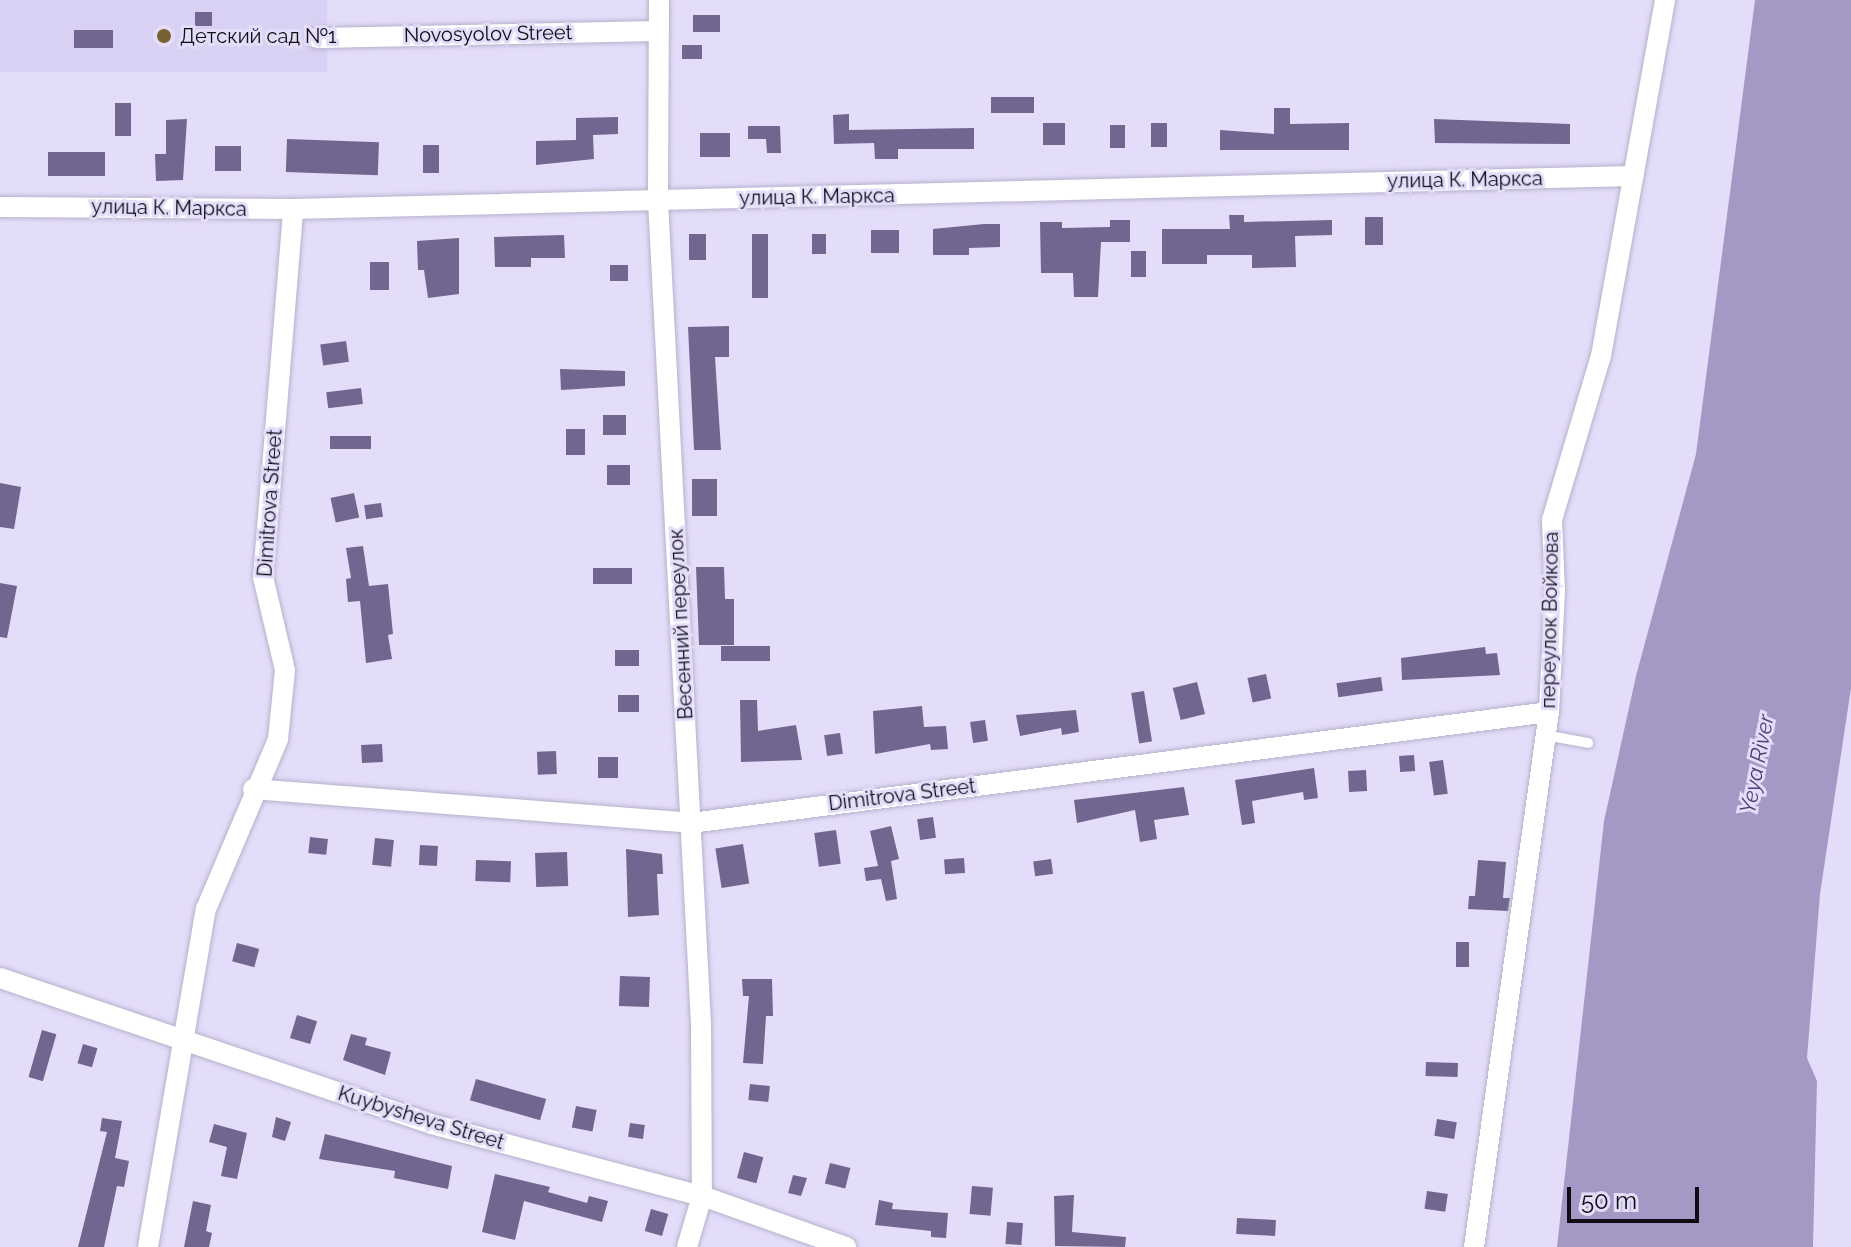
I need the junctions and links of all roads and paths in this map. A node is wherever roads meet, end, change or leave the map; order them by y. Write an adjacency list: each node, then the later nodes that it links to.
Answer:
1 (659, 0): 3 (street, Весенний переулок)
2 (1665, 0): 5 (street, переулок Войкова)
3 (659, 31): 4 (street, Novosyolov Street); 6 (street, Весенний переулок)
4 (317, 38)
5 (1634, 176): 6 (street, улица К. Маркса); 9 (street, переулок Войкова)
6 (658, 201): 8 (street, улица К. Маркса); 13 (street, Весенний переулок)
7 (0, 207): 8 (street, улица К. Маркса)
8 (293, 209): 12 (street, Dimitrova Street)
9 (1549, 712): 10 (street, переулок Войкова); 13 (street, Dimitrova Street)
10 (1545, 735): 11 (lane); 20 (street, переулок Войкова)
11 (1588, 743)
12 (253, 789): 13 (street, Dimitrova Street); 15 (street, Dimitrova Street)
13 (691, 823): 16 (street, Весенний переулок)
14 (0, 978): 15 (street, Kuybysheva Street)
15 (181, 1041): 16 (street, Kuybysheva Street); 17 (street, Dimitrova Street)
16 (702, 1196): 18 (street, Весенний переулок); 19 (street, Kuybysheva Street)
17 (148, 1247)
18 (687, 1247)
19 (846, 1247)
20 (1474, 1247)

